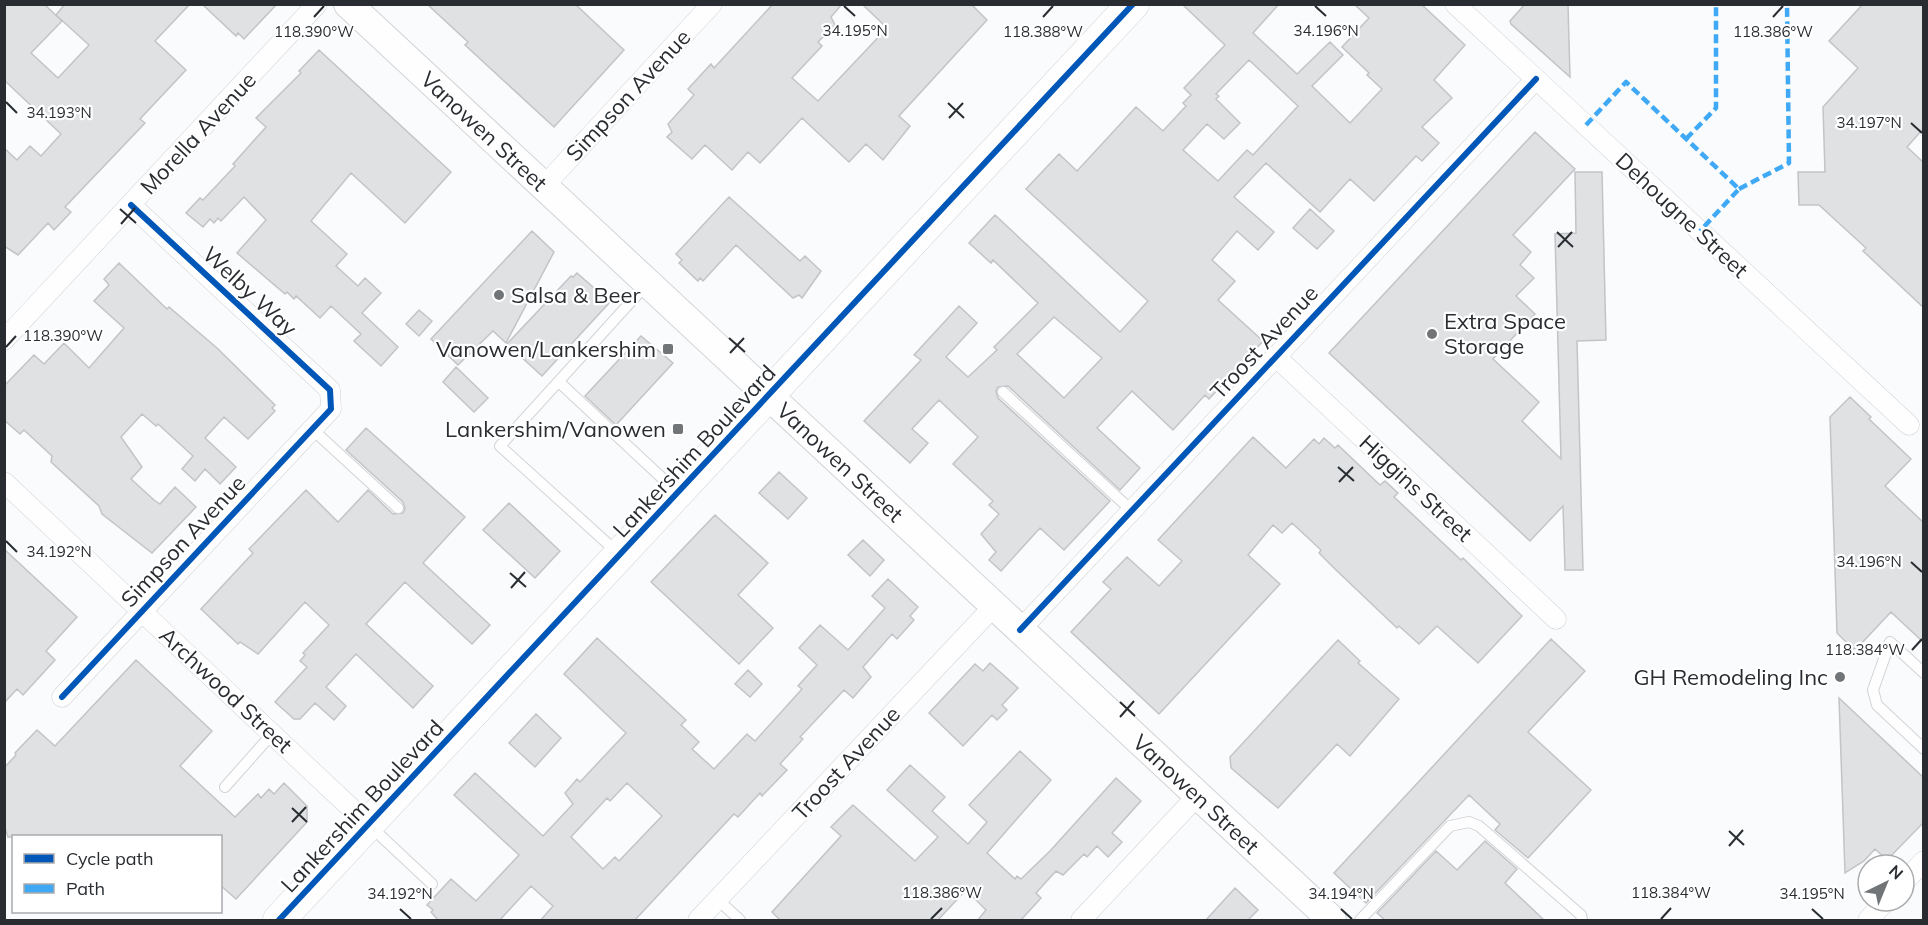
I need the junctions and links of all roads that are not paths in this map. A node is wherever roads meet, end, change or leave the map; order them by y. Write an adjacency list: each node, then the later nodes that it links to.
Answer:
1 (317, 4): 8 (street, Morella Avenue)
2 (348, 4): 7 (main road, Vanowen Street)
3 (712, 4): 7 (street, Simpson Avenue)
4 (1133, 4): 14 (main road, Lankershim Boulevard)
5 (1455, 4): 6 (street, Dehougne Street)
6 (1536, 79): 11 (street, Troost Avenue); 16 (street, Dehougne Street)
7 (544, 186): 9 (main road, Vanowen Street)
8 (131, 205): 10 (street, Morella Avenue); 15 (street, Welby Way)
9 (648, 283): 12 (lane); 14 (main road, Vanowen Street)
10 (4, 340)
11 (1275, 356): 21 (street, Troost Avenue); 25 (street, Higgins Street)
12 (559, 382): 19 (lane); 22 (lane)
13 (1003, 392): 21 (lane)
14 (769, 396): 19 (main road, Lankershim Boulevard); 23 (main road, Vanowen Street)
15 (331, 409): 17 (street, Simpson Avenue)
16 (1909, 425)
17 (312, 429): 20 (lane); 24 (street, Simpson Avenue)
18 (4, 482): 24 (street, Archwood Street)
19 (679, 493): 22 (main road, Lankershim Boulevard)
20 (398, 508)
21 (1131, 510): 26 (street, Troost Avenue)
22 (621, 555): 33 (main road, Lankershim Boulevard)
23 (994, 606): 26 (main road, Vanowen Street); 35 (street, Troost Avenue)
24 (142, 611): 28 (street, Simpson Avenue); 29 (street, Archwood Street)
25 (1556, 619)
26 (1020, 630): 32 (main road, Vanowen Street)
27 (1923, 673): 30 (lane)
28 (62, 697)
29 (272, 734): 31 (lane); 33 (street, Archwood Street)
30 (1923, 749)
31 (225, 787)
32 (1198, 795): 39 (street); 40 (main road, Vanowen Street)
33 (369, 825): 34 (lane); 36 (main road, Lankershim Boulevard)
34 (432, 884)
35 (717, 899): 37 (street, Troost Avenue); 38 (lane)
36 (279, 921)
37 (698, 921)
38 (740, 921)
39 (1081, 921)
40 (1332, 921)
41 (1360, 921): 42 (lane)
42 (1582, 921)

